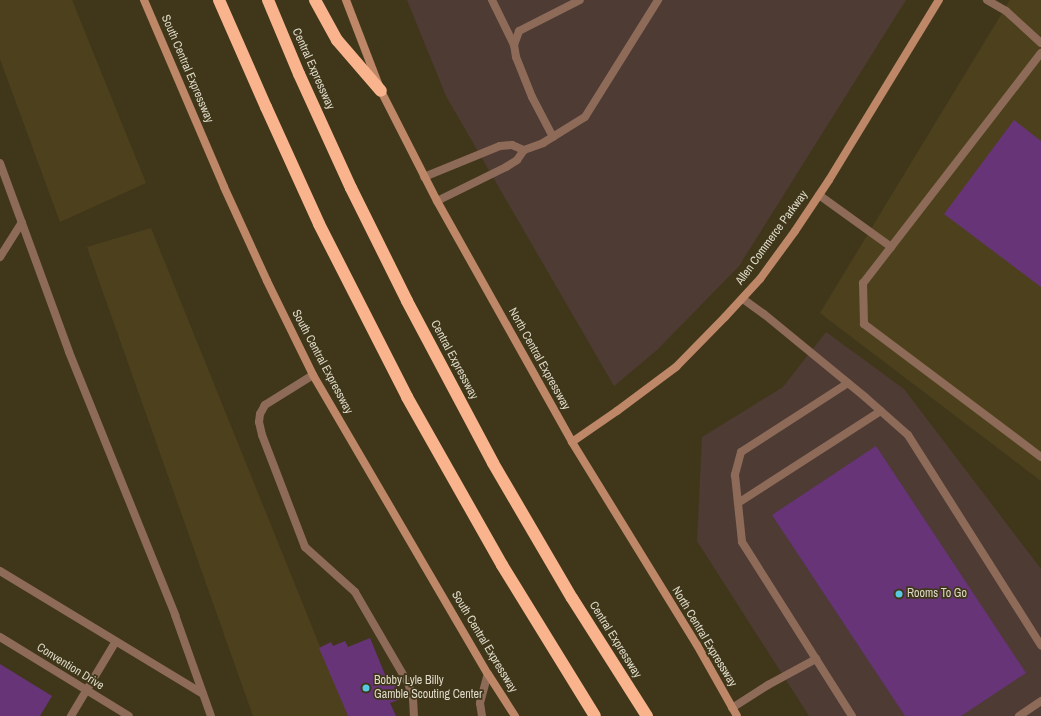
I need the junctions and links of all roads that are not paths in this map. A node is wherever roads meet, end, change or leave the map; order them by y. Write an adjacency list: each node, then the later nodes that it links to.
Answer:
1 (144, 0): 25 (main road, South Central Expressway)
2 (219, 0): 47 (highway)
3 (268, 0): 48 (highway, Central Expressway)
4 (315, 0): 14 (highway)
5 (346, 0): 14 (main road, North Central Expressway)
6 (492, 0): 12 (street)
7 (580, 0): 12 (street)
8 (658, 0): 15 (street)
9 (939, 0): 19 (main road, Allen Commerce Parkway)
10 (987, 0): 11 (street)
11 (1041, 43)
12 (514, 45): 15 (street)
13 (1041, 53): 22 (street)
14 (381, 91): 18 (main road, North Central Expressway)
15 (553, 137): 16 (street)
16 (524, 150): 18 (street); 20 (street)
17 (0, 163): 21 (street)
18 (424, 177): 20 (main road, North Central Expressway)
19 (819, 195): 22 (street); 24 (main road, Allen Commerce Parkway)
20 (437, 201): 28 (main road, North Central Expressway)
21 (22, 222): 23 (street); 38 (street)
22 (891, 247): 29 (street)
23 (0, 257)
24 (743, 299): 26 (street); 28 (main road, Allen Commerce Parkway)
25 (313, 375): 36 (main road, South Central Expressway); 44 (street)
26 (848, 384): 27 (street); 30 (street)
27 (881, 411): 30 (street); 34 (street)
28 (572, 442): 40 (main road, North Central Expressway)
29 (1041, 457)
30 (738, 503): 35 (street)
31 (0, 571): 33 (street)
32 (0, 637): 37 (street, Convention Drive)
33 (116, 641): 37 (street); 38 (street)
34 (1041, 645)
35 (816, 659): 40 (street); 50 (street)
36 (488, 674): 45 (street); 46 (main road, South Central Expressway)
37 (86, 691): 41 (street); 42 (street, Convention Drive)
38 (204, 694): 43 (street)
39 (1041, 701): 51 (street)
40 (732, 708): 49 (main road, North Central Expressway)
41 (71, 716)
42 (129, 716)
43 (211, 716)
44 (414, 716)
45 (482, 716)
46 (515, 716)
47 (595, 716)
48 (647, 716)
49 (737, 716)
50 (852, 716)
51 (1020, 716)

